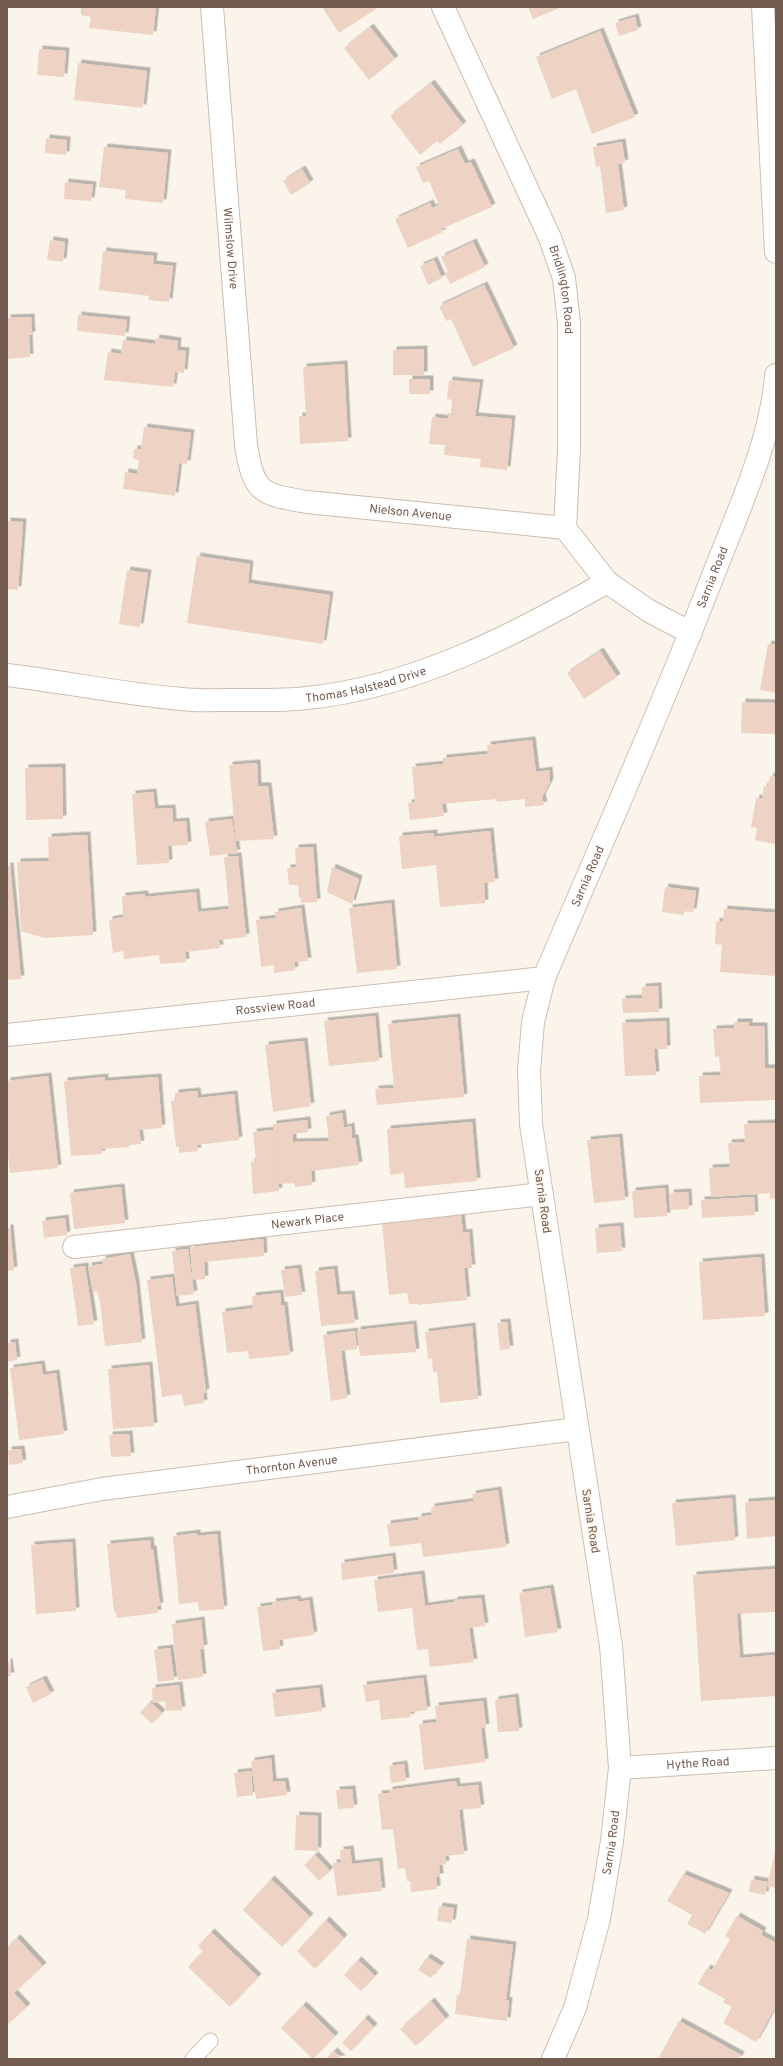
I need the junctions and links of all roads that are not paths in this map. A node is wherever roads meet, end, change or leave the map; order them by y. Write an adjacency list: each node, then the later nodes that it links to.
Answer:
1 (212, 7): 6 (street, Wilmslow Drive)
2 (443, 7): 7 (street, Bridlington Road)
3 (762, 7): 4 (street)
4 (776, 241)
5 (776, 382): 9 (street, Sarnia Road)
6 (259, 488): 7 (street, Nielson Avenue)
7 (565, 528): 8 (street)
8 (607, 582): 9 (street); 10 (street, Thomas Halstead Drive)
9 (691, 633): 11 (street, Sarnia Road)
10 (7, 675)
11 (544, 978): 12 (street, Rossview Road); 13 (street, Sarnia Road)
12 (7, 1035)
13 (542, 1194): 14 (street, Newark Place); 15 (street, Sarnia Road)
14 (74, 1247)
15 (577, 1429): 16 (street, Thornton Avenue); 18 (street, Sarnia Road)
16 (7, 1507)
17 (776, 1758): 18 (street, Hythe Road)
18 (620, 1768): 21 (street, Sarnia Road)
19 (210, 2041): 20 (lane)
20 (193, 2059)
21 (554, 2059)

